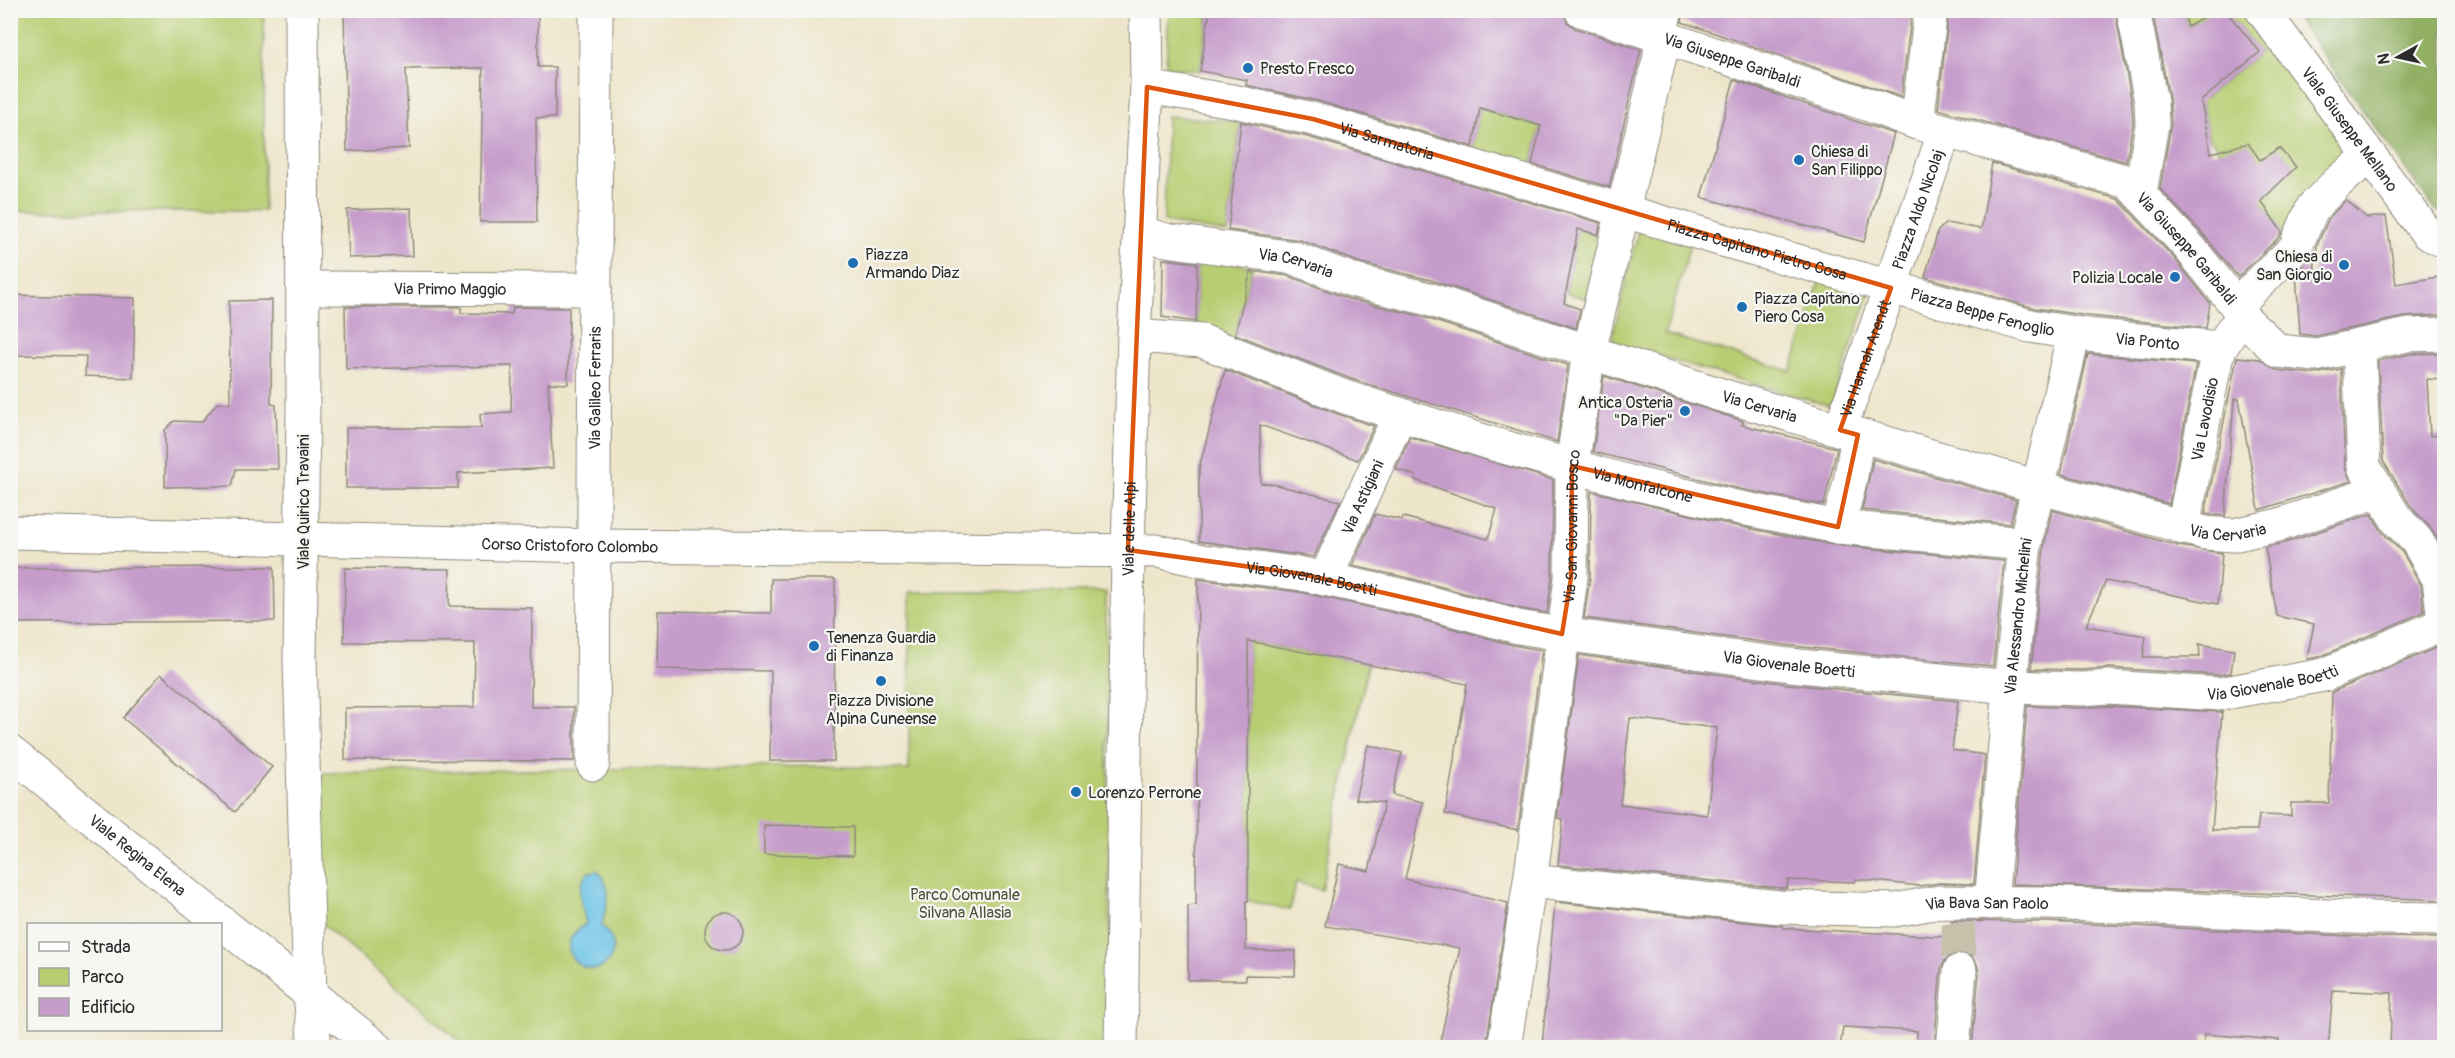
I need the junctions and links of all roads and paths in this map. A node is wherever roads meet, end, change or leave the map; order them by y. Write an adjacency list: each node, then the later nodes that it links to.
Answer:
1 (302, 10): 16 (street, Viale Quirico Travaini)
2 (596, 10): 18 (street, Via Galileo Ferraris)
3 (1146, 10): 9 (street, Viale delle Alpi)
4 (1581, 10): 8 (street, Via Giuseppe Garibaldi)
5 (1931, 10): 10 (street, Piazza Aldo Nicolaj)
6 (2133, 10): 12 (street)
7 (2262, 10): 11 (street, Viale Giuseppe Mellano)
8 (1663, 23): 10 (street, Via Giuseppe Garibaldi); 13 (street, Via San Giovanni Bosco)
9 (1147, 87): 13 (street, Via Sarmatoria); 14 (street, Viale delle Alpi)
10 (1931, 127): 12 (street, Via Giuseppe Garibaldi); 17 (street, Piazza Aldo Nicolaj)
11 (2370, 156): 15 (street, Viale Giuseppe Mellano); 19 (street, Via Lavodisio)
12 (2140, 193): 19 (street, Via Giuseppe Garibaldi)
13 (1624, 209): 17 (street, Piazza Capitano Pietro Cosa); 25 (street, Via San Giovanni Bosco)
14 (1141, 233): 22 (street, Viale delle Alpi); 25 (street, Via Cervaria)
15 (2445, 241)
16 (303, 288): 18 (street, Via Primo Maggio); 34 (street, Viale Quirico Travaini)
17 (1891, 288): 20 (street, Piazza Beppe Fenoglio); 27 (street, Via Hannah Arendt)
18 (595, 289): 36 (street, Via Galileo Ferraris)
19 (2238, 310): 23 (street, Via Giuseppe Garibaldi); 24 (street, Via Lavodisio)
20 (2074, 333): 24 (street, Via Ponto); 29 (street, Via Alessandro Michelini)
21 (2445, 334): 23 (street, Via Giuseppe Garibaldi)
22 (1134, 336): 26 (street, Via Monfalcone); 37 (street, Viale delle Alpi)
23 (2359, 346): 30 (street)
24 (2220, 348): 32 (street, Via Lavodisio)
25 (1589, 352): 27 (street, Via Cervaria); 28 (street, Via San Giovanni Bosco)
26 (1400, 414): 28 (street, Via Monfalcone); 38 (street, Via Astigiani)
27 (1849, 432): 29 (street, Via Cervaria); 31 (street, Via Hannah Arendt)
28 (1572, 466): 31 (street, Via Monfalcone); 40 (street, Via San Giovanni Bosco)
29 (2038, 487): 32 (street, Via Cervaria); 35 (street, Via Alessandro Michelini)
30 (2379, 491): 32 (street, Via Cervaria); 39 (street)
31 (1838, 527): 35 (street, Via Monfalcone)
32 (2182, 528)
33 (10, 532): 34 (street, Corso Cristoforo Colombo)
34 (300, 538): 36 (street, Corso Cristoforo Colombo); 48 (street, Viale Quirico Travaini)
35 (2025, 544): 41 (street, Via Alessandro Michelini)
36 (594, 546): 37 (street, Corso Cristoforo Colombo); 43 (street, Via Galileo Ferraris)
37 (1128, 550): 38 (street, Via Giovenale Boetti); 51 (street, Viale delle Alpi)
38 (1325, 579): 40 (street, Via Giovenale Boetti)
39 (2445, 622): 41 (street, Via Giovenale Boetti)
40 (1562, 634): 41 (street, Via Giovenale Boetti); 44 (street, Via San Giovanni Bosco)
41 (2010, 687): 45 (street, Via Alessandro Michelini)
42 (10, 752): 48 (street, Viale Regina Elena)
43 (593, 764)
44 (1530, 881): 45 (street, Via Bava San Paolo); 52 (street, Via San Giovanni Bosco)
45 (1991, 903): 46 (street, Via Bava San Paolo)
46 (2445, 919)
47 (1959, 971): 53 (street)
48 (310, 993): 49 (street, Viale Quirico Travaini); 50 (street, Viale Regina Elena)
49 (315, 1047)
50 (377, 1047)
51 (1121, 1047)
52 (1504, 1047)
53 (1953, 1047)

